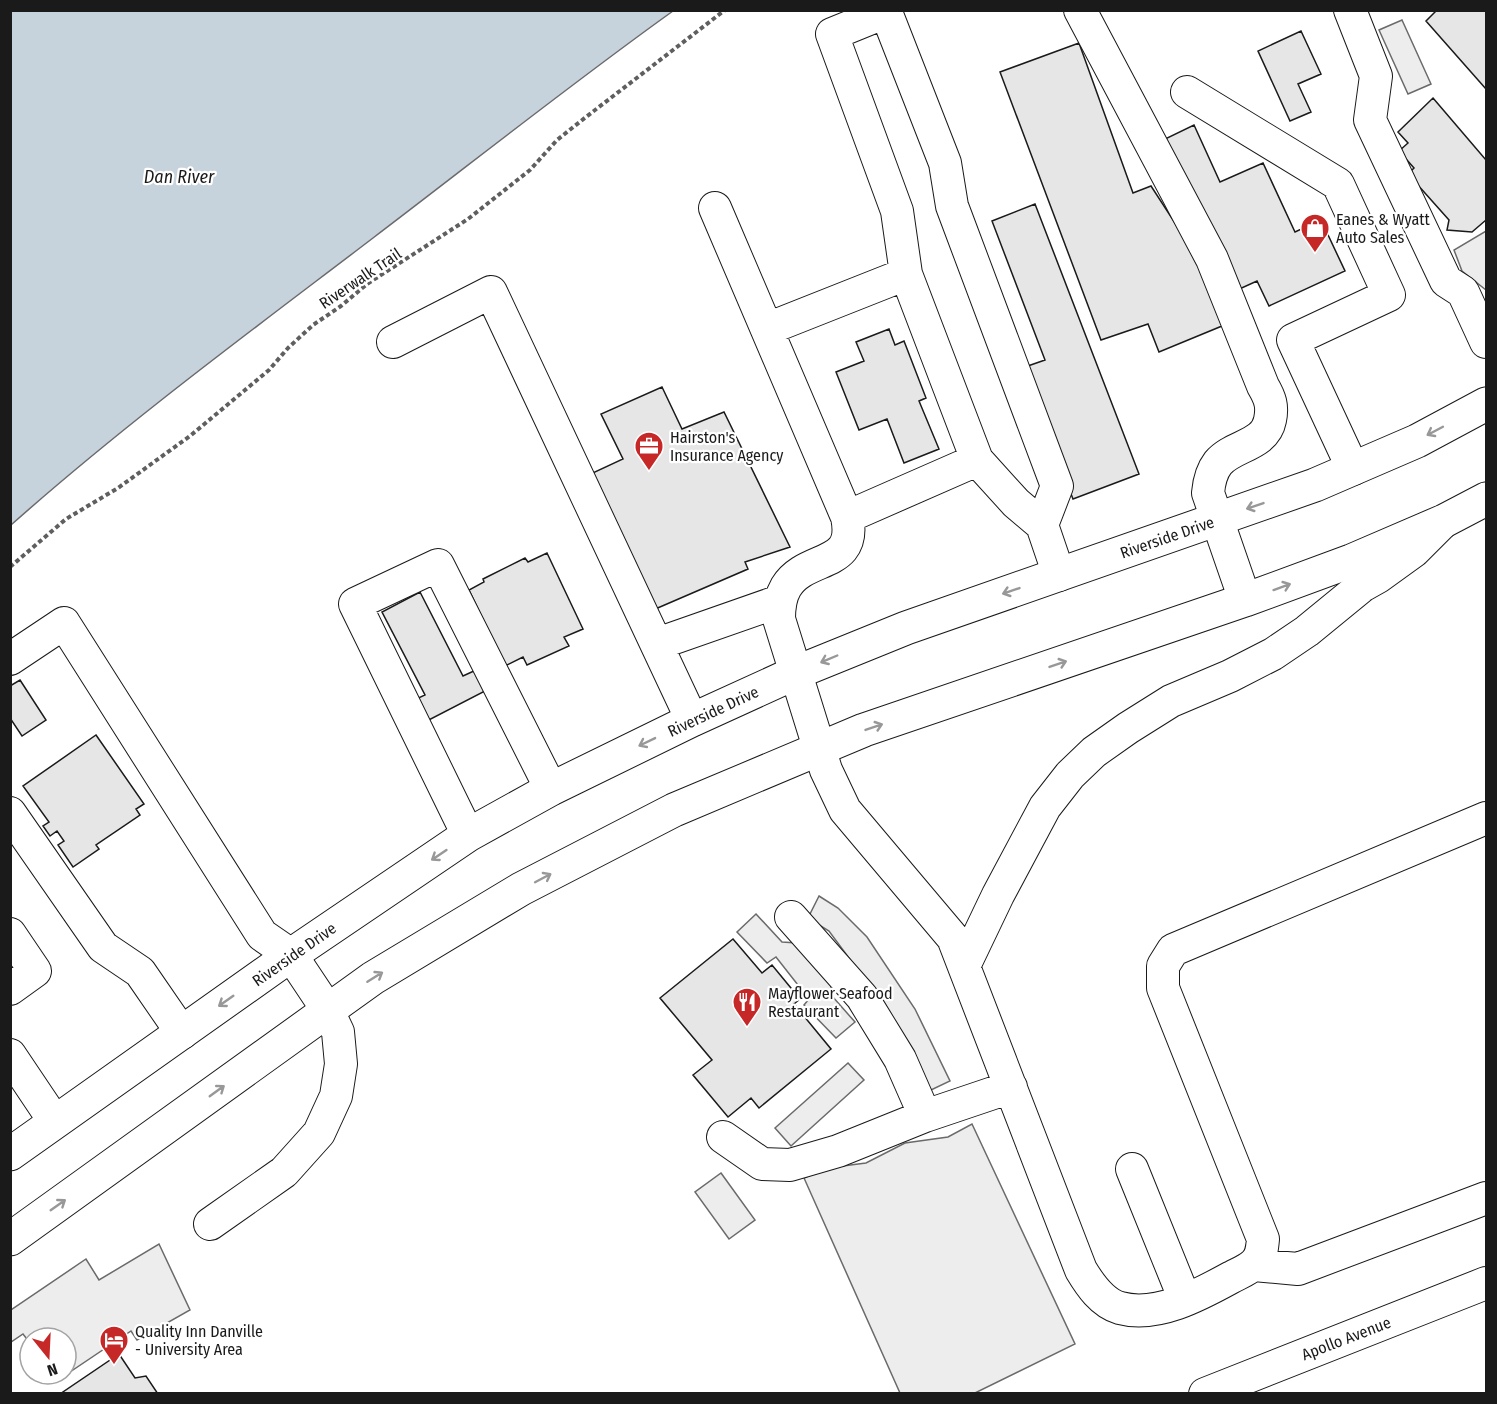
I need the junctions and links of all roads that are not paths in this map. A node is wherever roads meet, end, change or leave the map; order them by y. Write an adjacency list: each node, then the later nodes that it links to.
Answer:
1 (1080, 10): 15 (street)
2 (1350, 10): 6 (street)
3 (1187, 92): 12 (street)
4 (715, 208): 7 (street)
5 (906, 274): 7 (street); 11 (street); 17 (street)
6 (1475, 286): 9 (street)
7 (767, 329): 14 (street)
8 (393, 342): 21 (street)
9 (1486, 342)
10 (1486, 404): 12 (main road, Riverside Drive, one-way to 12)
11 (977, 460): 14 (street); 17 (street)
12 (1353, 469): 15 (main road, Riverside Drive, one-way to 15)
13 (1486, 499): 16 (main road)
14 (847, 517): 20 (street)
15 (1216, 520): 18 (main road, Riverside Drive); 19 (street)
16 (1444, 521): 19 (main road, one-way to 16); 33 (street)
17 (1042, 525): 18 (street)
18 (1059, 575): 23 (main road, Riverside Drive, one-way to 23)
19 (1245, 600): 25 (main road, one-way to 19)
20 (780, 601): 21 (street); 23 (street)
21 (657, 644): 24 (street)
22 (10, 659): 32 (street)
23 (795, 673): 24 (main road, Riverside Drive); 25 (street)
24 (693, 720): 26 (main road, Riverside Drive, one-way to 26)
25 (819, 749): 33 (street); 35 (main road, one-way to 25)
26 (551, 789): 29 (main road, Riverside Drive); 29 (street)
27 (10, 813): 36 (street)
28 (1486, 818): 47 (street)
29 (468, 835): 32 (main road, Riverside Drive, one-way to 32)
30 (791, 917): 39 (street)
31 (10, 934): 34 (street)
32 (291, 955): 35 (street); 36 (main road, Riverside Drive, one-way to 36)
33 (964, 964): 38 (street)
34 (10, 988)
35 (327, 1009): 45 (street); 46 (main road, one-way to 35)
36 (182, 1033): 40 (main road, Riverside Drive)
37 (10, 1055): 40 (street)
38 (1011, 1087): 39 (street); 49 (street)
39 (925, 1116): 41 (street)
40 (56, 1122): 42 (main road, Riverside Drive)
41 (723, 1137)
42 (10, 1154)
43 (1132, 1169): 49 (street)
44 (1486, 1198): 47 (street)
45 (210, 1224)
46 (10, 1239)
47 (1254, 1264): 49 (street)
48 (1486, 1283): 50 (street, Apollo Avenue)
49 (1185, 1300)
50 (1205, 1394)

